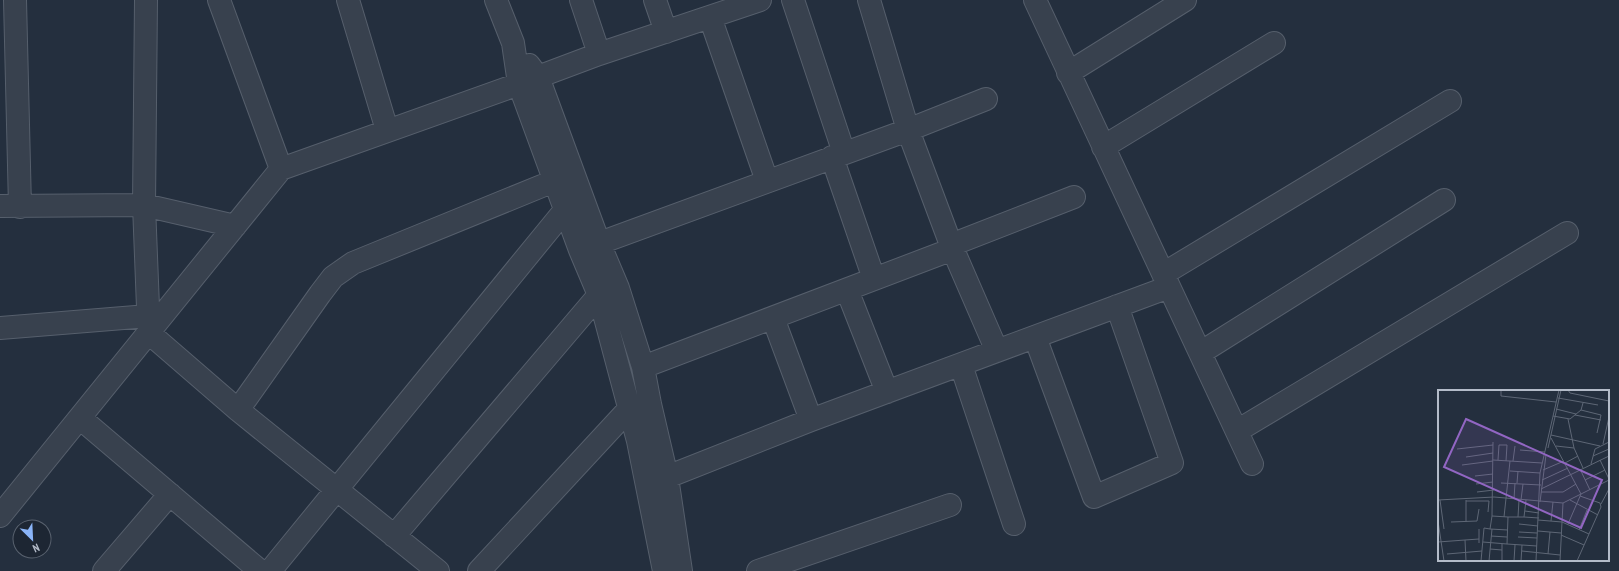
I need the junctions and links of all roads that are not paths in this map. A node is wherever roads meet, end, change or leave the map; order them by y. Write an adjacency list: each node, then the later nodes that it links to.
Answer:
1 (15, 0): 32 (street)
2 (146, 0): 31 (street)
3 (219, 0): 26 (street)
4 (348, 0): 22 (street)
5 (496, 0): 19 (street)
6 (581, 0): 17 (street)
7 (656, 0): 15 (street)
8 (760, 0): 13 (street)
9 (793, 0): 25 (street)
10 (869, 0): 23 (street)
11 (1035, 0): 18 (street)
12 (1185, 0): 18 (street)
13 (738, 4): 14 (street)
14 (710, 17): 15 (street); 28 (street)
15 (666, 32): 17 (street)
16 (1274, 43): 24 (street)
17 (599, 54): 19 (street)
18 (1068, 73): 24 (street)
19 (528, 81): 22 (street); 27 (street); 36 (street)
20 (986, 99): 23 (street)
21 (1450, 101): 39 (street)
22 (387, 130): 26 (street)
23 (908, 130): 25 (street); 37 (street)
24 (1103, 147): 39 (street)
25 (838, 155): 28 (street); 38 (street)
26 (281, 168): 34 (street)
27 (554, 181): 33 (street); 53 (street)
28 (767, 181): 36 (street)
29 (1074, 197): 37 (street)
30 (1444, 200): 48 (street)
31 (144, 205): 32 (street); 34 (street); 44 (street)
32 (10, 207)
33 (565, 210): 36 (street); 59 (street)
34 (235, 226): 44 (street)
35 (1567, 233): 56 (street)
36 (590, 246): 41 (street); 50 (street)
37 (952, 247): 38 (street); 47 (street)
38 (874, 279): 40 (street)
39 (1166, 280): 42 (street); 48 (street)
40 (847, 290): 43 (street); 51 (street)
41 (599, 295): 52 (street); 64 (street)
42 (1117, 306): 46 (street); 46 (street)
43 (773, 318): 50 (street); 55 (street)
44 (148, 324): 45 (street); 53 (street); 54 (street)
45 (0, 328)
46 (1035, 337): 47 (street)
47 (997, 351): 49 (street)
48 (1200, 353): 56 (street)
49 (961, 365): 51 (street); 63 (street)
50 (643, 366): 58 (street)
51 (888, 392): 55 (street)
52 (630, 408): 69 (street); 70 (street)
53 (238, 410): 59 (street)
54 (80, 418): 60 (street); 62 (street)
55 (811, 420): 58 (street)
56 (1236, 431): 57 (street)
57 (1252, 464)
58 (667, 477): 71 (street)
59 (336, 489): 64 (street); 67 (street)
60 (170, 494): 65 (street); 66 (street)
61 (950, 505): 72 (street)
62 (0, 516)
63 (1014, 524)
64 (394, 536): 68 (street)
65 (104, 571)
66 (260, 571)
67 (270, 571)
68 (438, 571)
69 (479, 571)
70 (664, 571)
71 (681, 571)
72 (758, 571)

